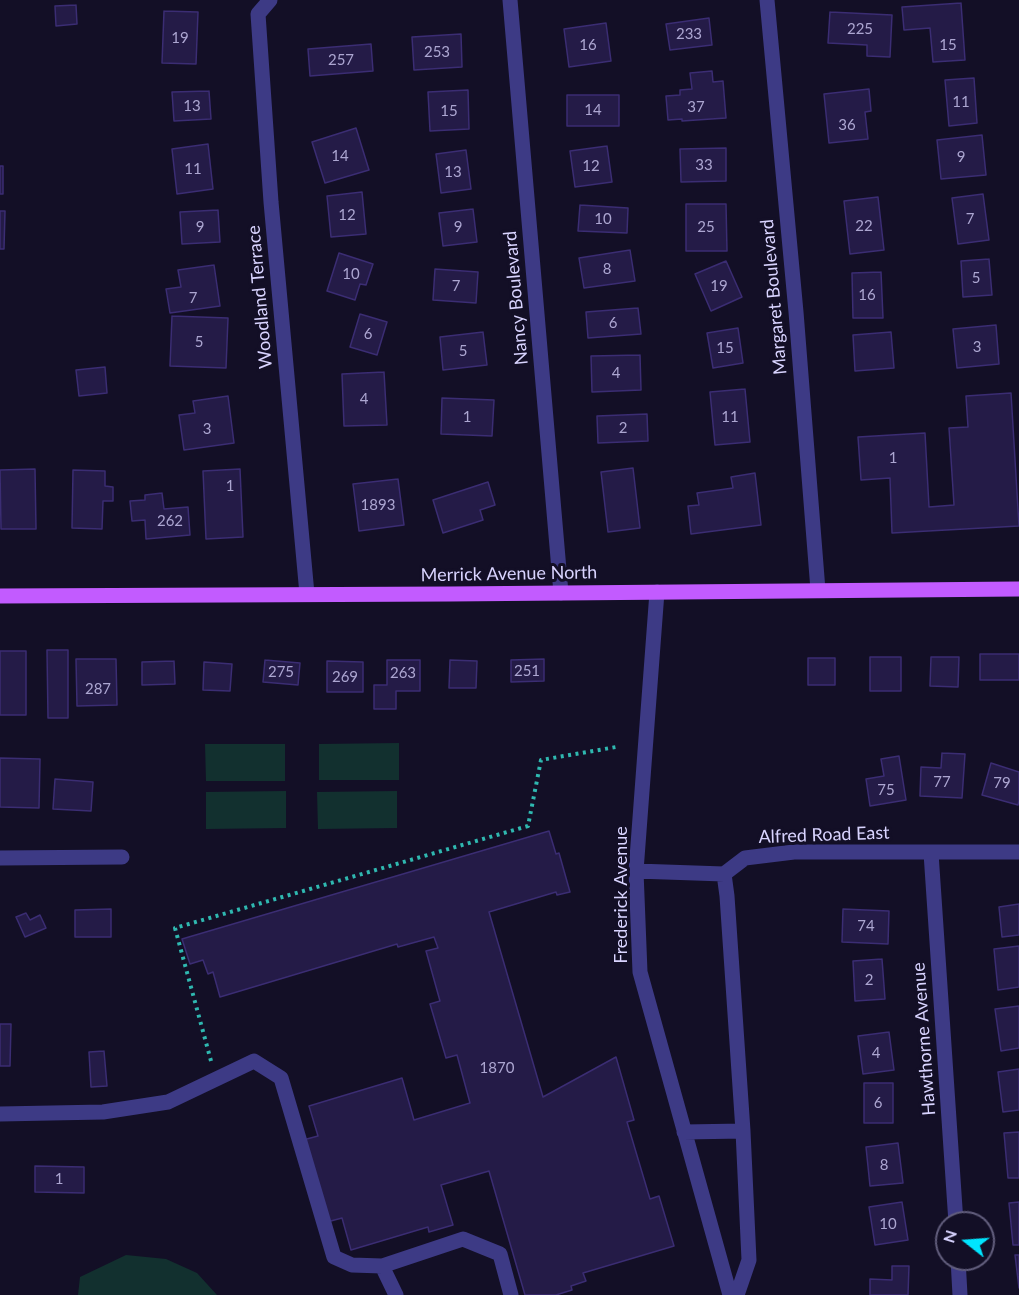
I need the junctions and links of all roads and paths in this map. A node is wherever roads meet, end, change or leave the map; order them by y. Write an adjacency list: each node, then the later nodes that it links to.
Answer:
1 (270, 0): 8 (street, Woodland Terrace)
2 (510, 0): 7 (street, Nancy Boulevard)
3 (767, 0): 5 (street, Margaret Boulevard)
4 (1019, 589): 5 (main road, Merrick Avenue North)
5 (818, 590): 6 (main road, Merrick Avenue North)
6 (657, 592): 7 (main road, Merrick Avenue North); 15 (street, Frederick Avenue)
7 (561, 593): 8 (main road, Merrick Avenue North)
8 (307, 594): 9 (main road, Merrick Avenue North)
9 (0, 596)
10 (616, 747): 17 (path)
11 (1019, 852): 12 (street, Alfred Road East)
12 (931, 853): 16 (street, Alfred Road East); 21 (street, Hawthorne Avenue)
13 (122, 857): 14 (street)
14 (0, 858)
15 (636, 871): 16 (street); 20 (street, Frederick Avenue)
16 (724, 874): 19 (street)
17 (216, 1079): 18 (street); 22 (street)
18 (0, 1114)
19 (743, 1131): 20 (street); 27 (street)
20 (684, 1132): 26 (street, Frederick Avenue)
21 (955, 1211)
22 (382, 1266): 24 (street); 25 (street)
23 (959, 1271): 28 (street)
24 (396, 1295)
25 (511, 1295)
26 (730, 1295)
27 (737, 1295)
28 (960, 1295)

